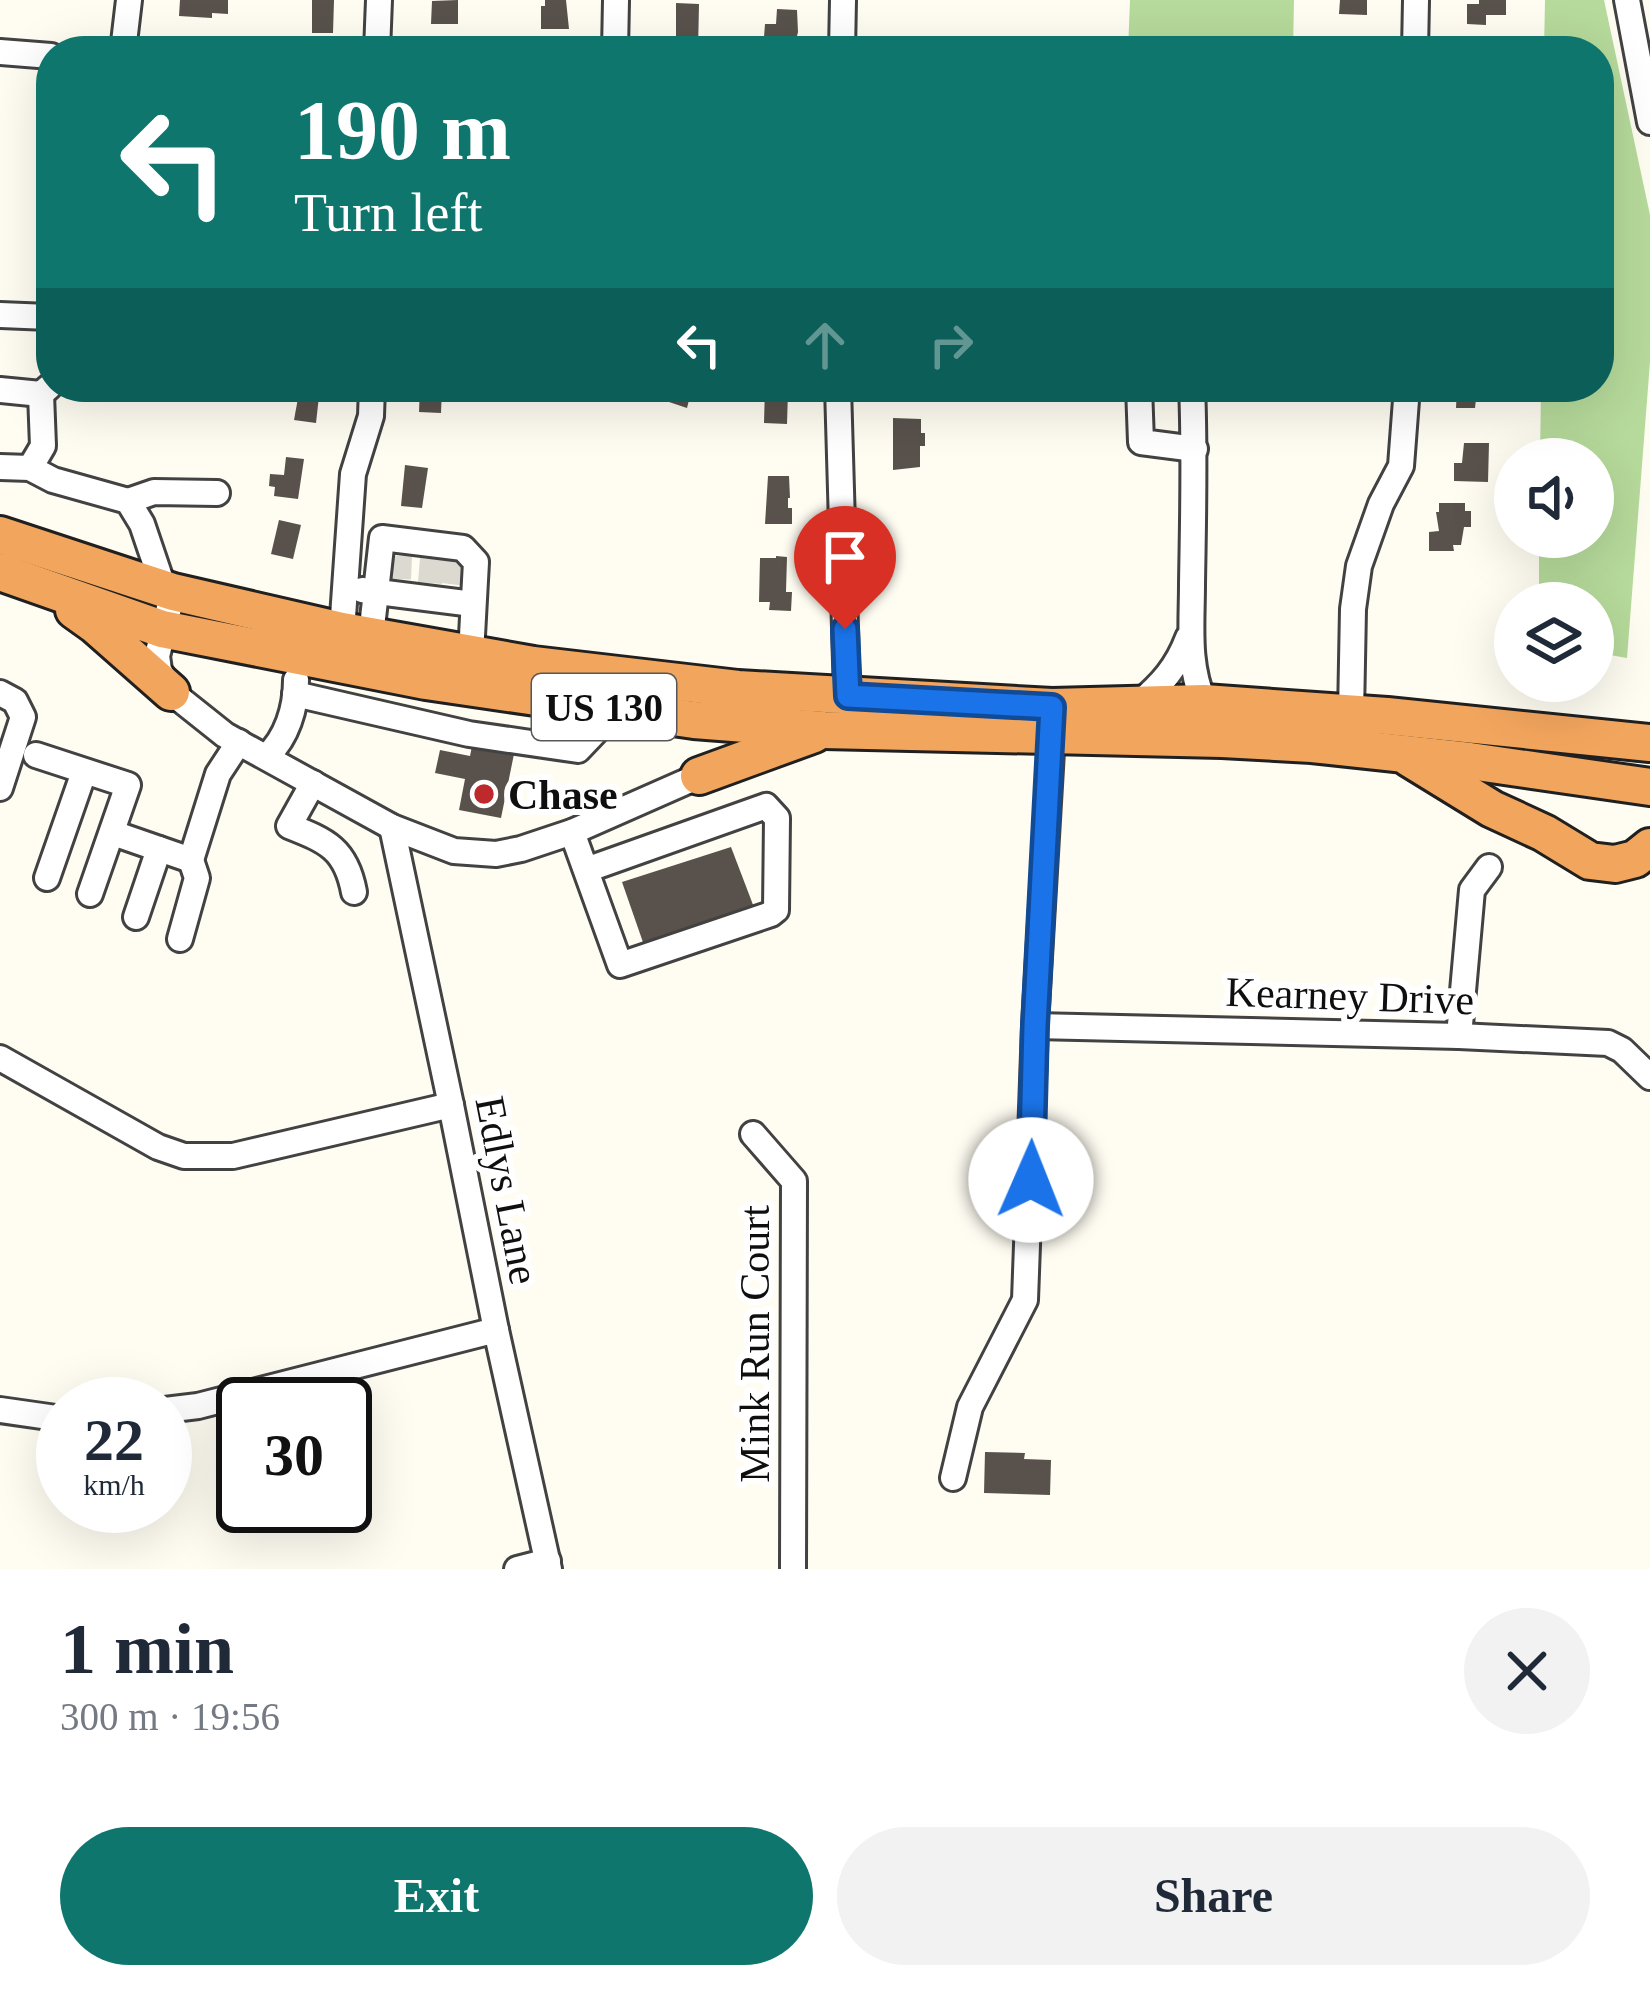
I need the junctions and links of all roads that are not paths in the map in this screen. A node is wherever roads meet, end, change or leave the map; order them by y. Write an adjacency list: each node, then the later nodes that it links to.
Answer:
1 (129, 0): 7 (street)
2 (380, 0): 8 (street)
3 (616, 0): 9 (street)
4 (843, 0): 10 (street)
5 (1416, 0): 11 (street)
6 (1627, 0): 14 (street)
7 (125, 36)
8 (378, 36)
9 (615, 36)
10 (842, 36)
11 (1415, 36)
12 (0, 52): 13 (street)
13 (36, 55)
14 (1650, 122)
15 (0, 315): 16 (street)
16 (36, 316)
17 (0, 390): 18 (street)
18 (36, 390)
19 (45, 402): 27 (street)
20 (371, 402): 35 (street)
21 (838, 402): 46 (street)
22 (1140, 402): 25 (street)
23 (1193, 402): 25 (street)
24 (1406, 402): 51 (street)
25 (1195, 449): 38 (street)
26 (0, 467): 27 (street)
27 (30, 468): 29 (street)
28 (217, 493): 29 (street)
29 (128, 501): 36 (street)
30 (0, 535): 36 (highway, US 130)
31 (394, 570): 33 (street); 33 (street); 35 (street); 39 (street)
32 (0, 572): 34 (highway, US 130)
33 (443, 574): 40 (street)
34 (41, 588): 37 (highway, US 130); 43 (highway)
35 (345, 588): 39 (street)
36 (168, 590): 37 (street); 39 (highway, US 130)
37 (162, 629): 41 (highway, US 130); 43 (street)
38 (1189, 636): 47 (street); 48 (street)
39 (358, 645): 40 (highway, US 130); 41 (highway, US 130); 42 (highway, US 130); 50 (street)
40 (471, 654): 46 (highway, US 130)
41 (289, 655): 45 (street)
42 (493, 691): 49 (highway, US 130); 54 (street)
43 (171, 692): 56 (street)
44 (0, 693): 65 (street)
45 (295, 694): 50 (street); 60 (street)
46 (848, 696): 53 (highway, US 130)
47 (1204, 703): 48 (highway, US 130); 51 (highway, US 130)
48 (1137, 705): 53 (highway, US 130)
49 (616, 709): 52 (highway, US 130); 54 (street)
50 (367, 711): 54 (street)
51 (1351, 714): 57 (highway, US 130)
52 (694, 720): 55 (highway, US 130); 62 (highway)
53 (1052, 721): 55 (highway, US 130); 58 (highway, US 130); 79 (street)
54 (449, 730)
55 (824, 730): 62 (highway)
56 (239, 742): 60 (street); 71 (street)
57 (1650, 743)
58 (1400, 753): 64 (highway, US 130); 69 (highway)
59 (37, 755): 61 (street)
60 (266, 757): 63 (street)
61 (84, 772): 68 (street); 74 (street)
62 (699, 776): 67 (street)
63 (313, 783): 66 (street); 75 (street)
64 (1650, 787)
65 (0, 788)
66 (392, 827): 67 (street); 83 (street, Edlys Lane)
67 (572, 832): 73 (street)
68 (113, 833): 70 (street); 76 (street)
69 (1650, 848)
70 (159, 849): 71 (street); 77 (street)
71 (191, 860): 78 (street)
72 (1489, 867): 80 (street)
73 (586, 870): 73 (street)
74 (47, 878)
75 (354, 892)
76 (90, 894)
77 (136, 917)
78 (180, 939)
79 (1035, 1026): 80 (street, Kearney Drive); 89 (street)
80 (1459, 1036): 82 (street, Kearney Drive)
81 (0, 1058): 83 (street)
82 (1650, 1077)
83 (451, 1105): 85 (street, Edlys Lane)
84 (753, 1134): 92 (street, Mink Run Court)
85 (496, 1330): 86 (street); 90 (street, Edlys Lane)
86 (192, 1407)
87 (0, 1410): 88 (street)
88 (36, 1415)
89 (952, 1478)
90 (549, 1565): 91 (street)
91 (517, 1569)
92 (793, 1569)

